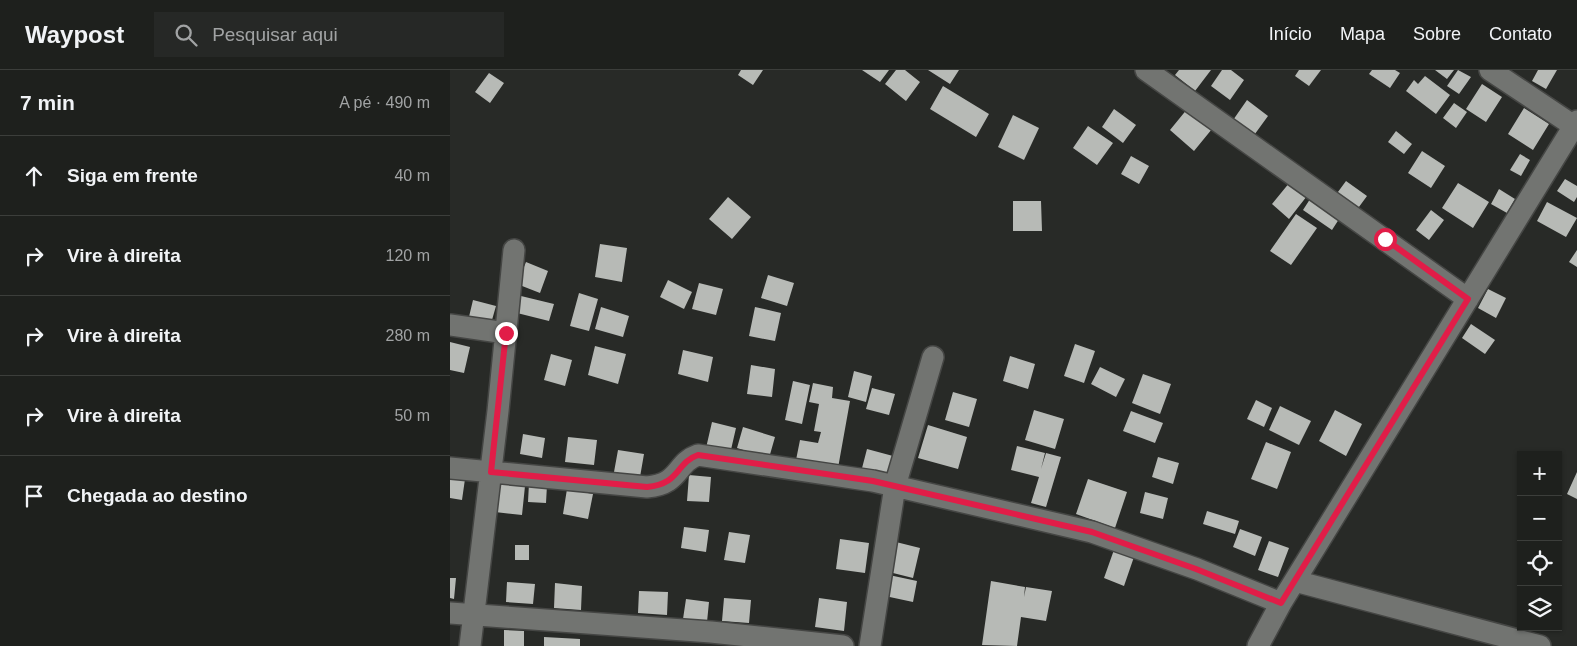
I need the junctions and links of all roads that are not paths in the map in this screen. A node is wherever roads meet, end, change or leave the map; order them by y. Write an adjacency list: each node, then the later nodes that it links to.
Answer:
1 (1146, 70): 5 (street)
2 (1490, 70): 3 (street)
3 (1576, 125): 5 (street)
4 (514, 250): 7 (street)
5 (1468, 299): 12 (street)
6 (450, 325): 7 (street)
7 (506, 333): 10 (street)
8 (933, 357): 11 (street)
9 (450, 468): 10 (street)
10 (491, 472): 11 (street); 15 (street)
11 (895, 486): 13 (street); 18 (street)
12 (1296, 580): 13 (street); 20 (street)
13 (1281, 603): 19 (street)
14 (450, 613): 15 (street)
15 (474, 616): 16 (street); 17 (street)
16 (470, 646)
17 (843, 646)
18 (870, 646)
19 (1258, 646)
20 (1540, 646)

